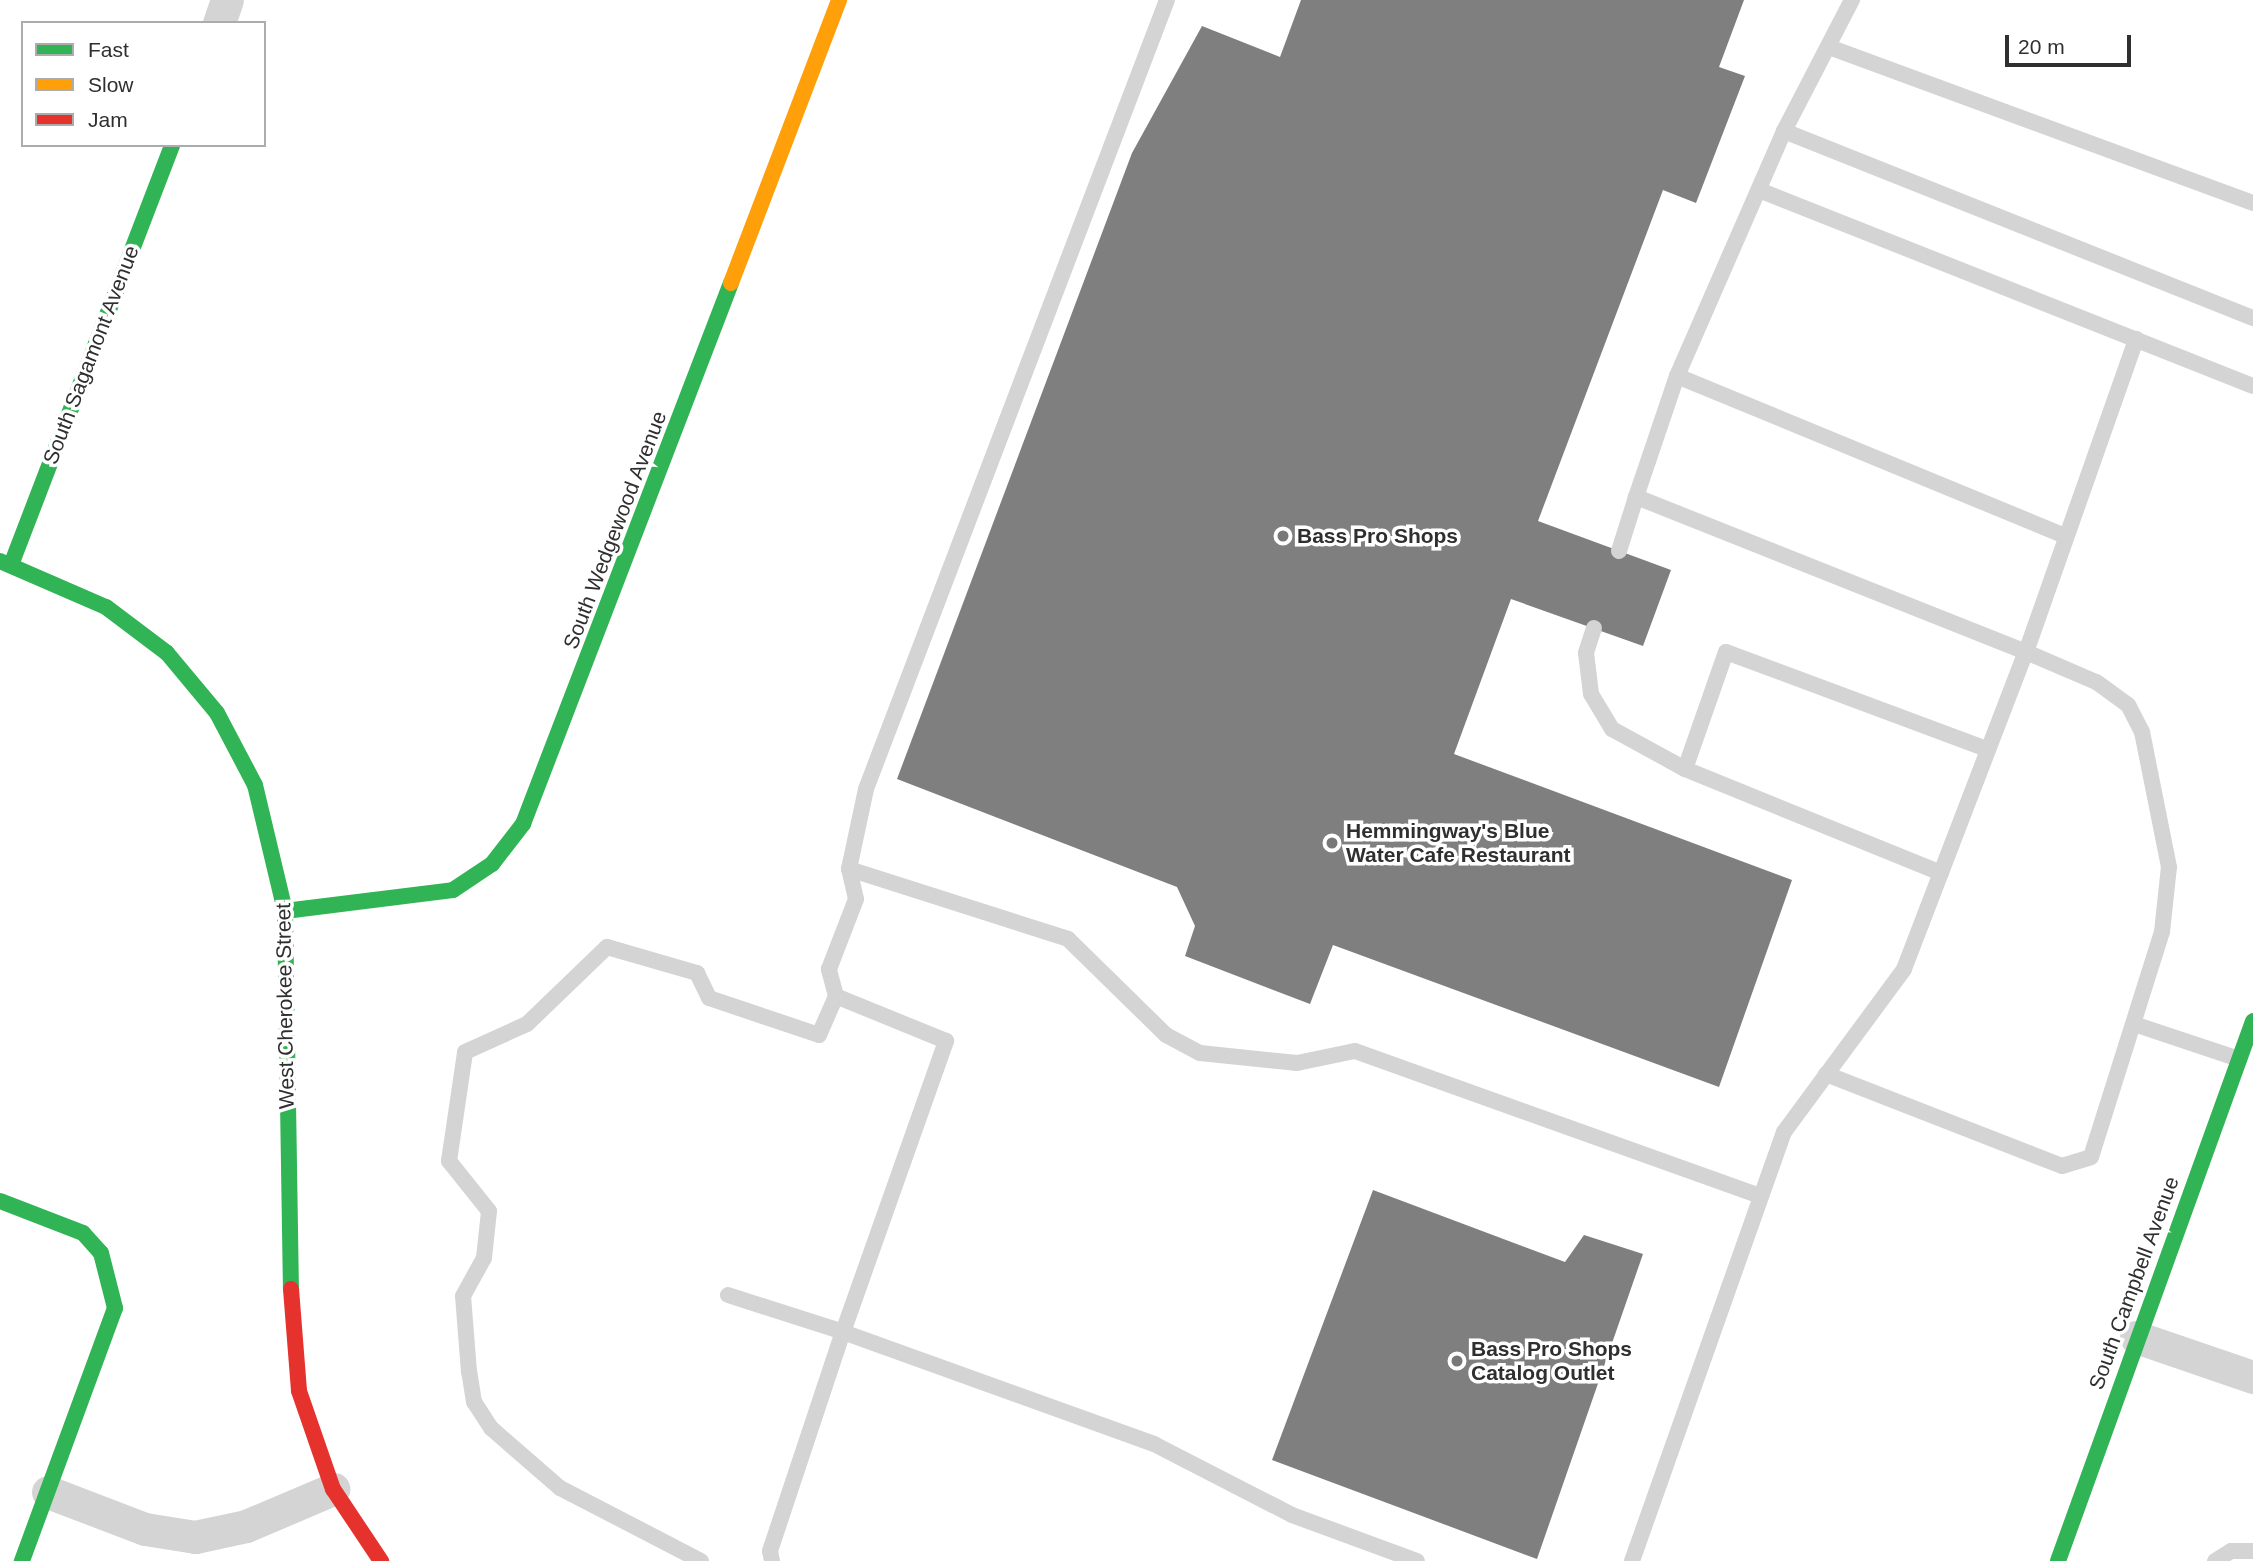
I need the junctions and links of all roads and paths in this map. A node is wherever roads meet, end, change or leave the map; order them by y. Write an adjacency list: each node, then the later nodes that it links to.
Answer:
1 (227, 0): 5 (street)
2 (839, 0): 25 (street, South Wedgewood Avenue)
3 (1167, 0): 23 (lane)
4 (1852, 0): 6 (lane)
5 (220, 21)
6 (1829, 47): 7 (lane); 10 (lane)
7 (1784, 131): 9 (lane); 11 (lane)
8 (171, 147): 18 (street, South Sagamont Avenue)
9 (1759, 190): 12 (lane); 13 (lane)
10 (2253, 203)
11 (2253, 318)
12 (2136, 340): 14 (lane); 16 (lane)
13 (1677, 376): 15 (lane); 16 (lane)
14 (2253, 386)
15 (1636, 497): 17 (lane); 20 (lane)
16 (2065, 537): 20 (lane)
17 (1619, 551)
18 (5, 563): 25 (street, West Cherokee Street)
19 (1594, 628): 22 (lane)
20 (2026, 652): 21 (lane); 28 (lane)
21 (1987, 749): 22 (lane); 24 (lane)
22 (1685, 769): 24 (lane)
23 (849, 869): 26 (lane); 31 (lane)
24 (1941, 873): 30 (lane)
25 (285, 911): 37 (street, West Cherokee Street)
26 (835, 996): 34 (lane); 42 (lane)
27 (2253, 1021): 29 (street, South Campbell Avenue)
28 (2134, 1024): 29 (lane); 30 (lane)
29 (2239, 1059): 35 (street, South Campbell Avenue)
30 (1826, 1074): 31 (lane)
31 (1761, 1196): 45 (lane)
32 (0, 1201): 38 (street)
33 (728, 1295): 34 (lane)
34 (843, 1332): 43 (lane); 44 (lane)
35 (2136, 1337): 36 (street); 46 (street, South Campbell Avenue)
36 (2253, 1377)
37 (333, 1489): 38 (street); 41 (street, West Cherokee Street)
38 (48, 1492): 40 (street)
39 (2253, 1551): 47 (lane)
40 (22, 1561)
41 (381, 1561)
42 (701, 1561)
43 (772, 1561)
44 (1417, 1561)
45 (1632, 1561)
46 (2058, 1561)
47 (2216, 1561)

